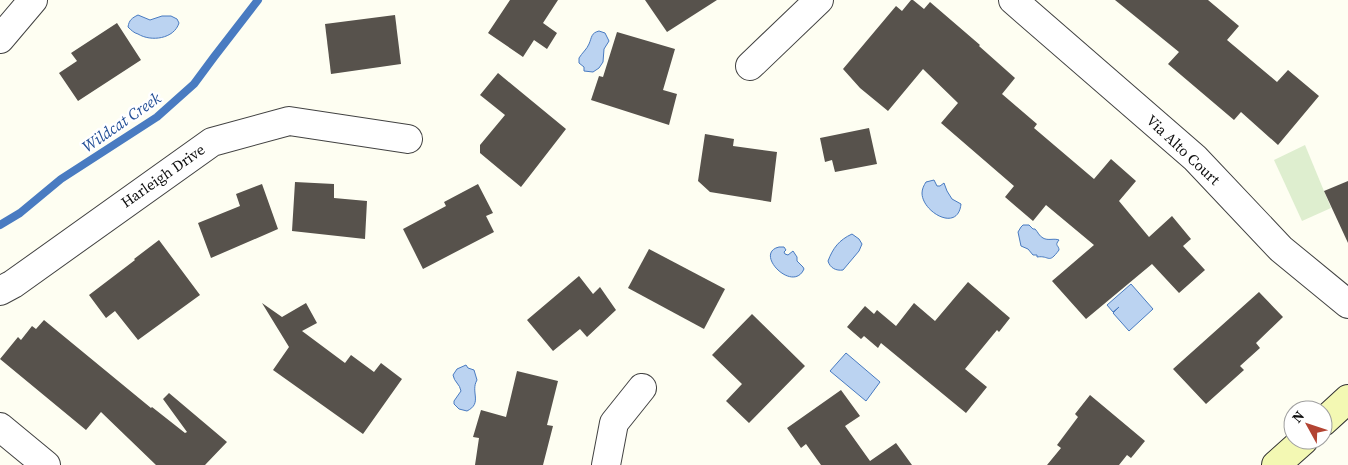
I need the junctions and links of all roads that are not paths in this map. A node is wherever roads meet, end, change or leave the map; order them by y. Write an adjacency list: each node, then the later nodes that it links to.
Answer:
1 (33, 0): 4 (street)
2 (819, 0): 5 (street)
3 (1013, 0): 8 (street, Via Alto Court)
4 (0, 40)
5 (750, 66)
6 (408, 139): 7 (street, Harleigh Drive)
7 (0, 291)
8 (1348, 304)
9 (642, 388): 15 (street)
10 (1348, 399): 11 (street)
11 (1333, 413)
12 (0, 427): 14 (street)
13 (1293, 450): 16 (street)
14 (46, 465)
15 (606, 465)
16 (1276, 465)

